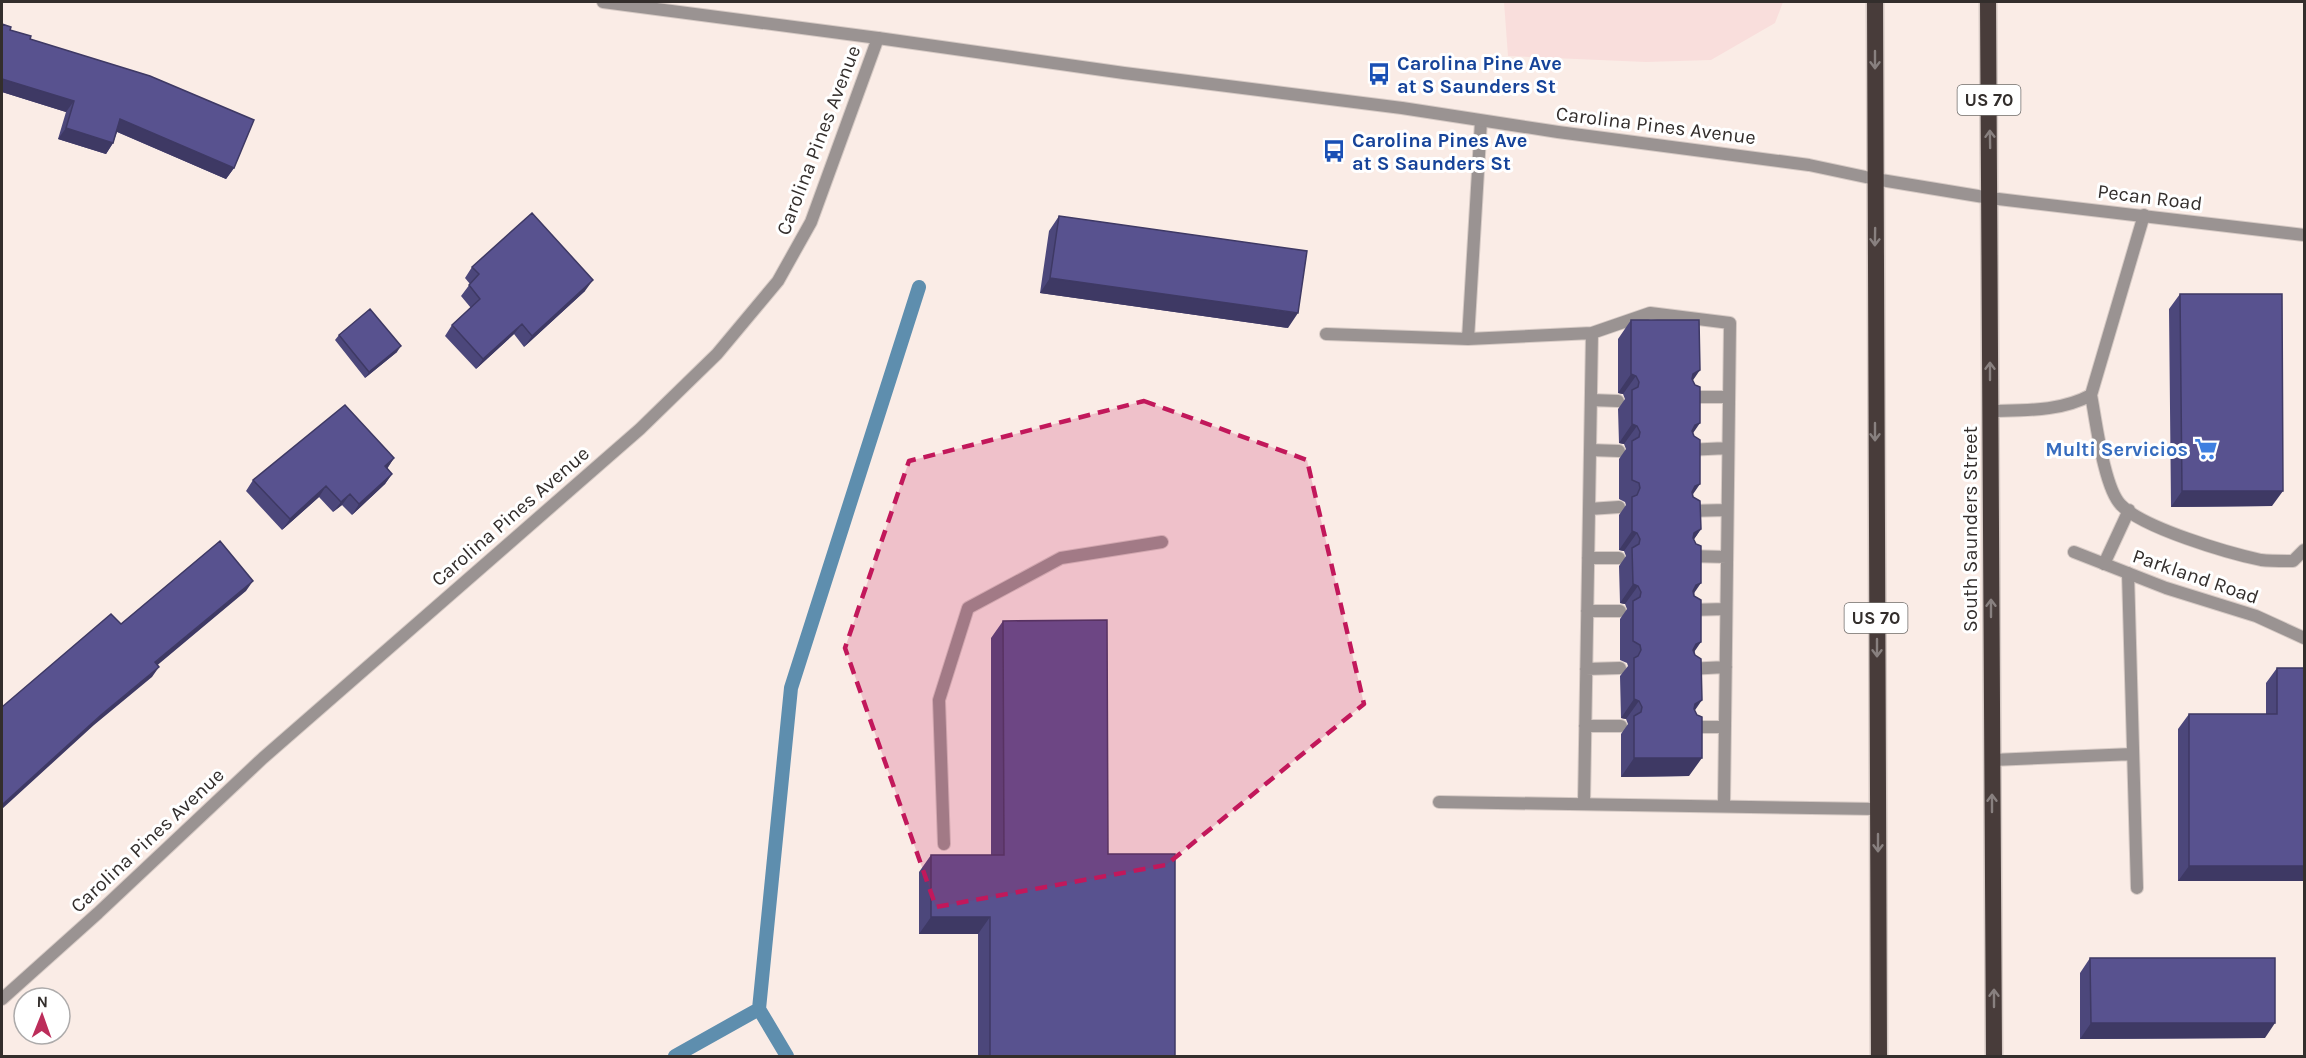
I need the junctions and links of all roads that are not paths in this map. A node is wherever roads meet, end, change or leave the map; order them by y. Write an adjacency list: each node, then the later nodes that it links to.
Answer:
1 (603, 2): 4 (street)
2 (1875, 2): 6 (highway, US 70, one-way to 6)
3 (1988, 2): 7 (highway, South Saunders Street / US 70, one-way to 3)
4 (878, 38): 5 (street, Carolina Pines Avenue); 58 (street, Carolina Pines Avenue)
5 (1481, 121): 6 (street, Carolina Pines Avenue); 12 (street)
6 (1875, 179): 7 (street, Carolina Pines Avenue); 55 (highway, US 70, one-way to 55)
7 (1990, 198): 8 (street, Pecan Road); 18 (highway, South Saunders Street / US 70, one-way to 7)
8 (2144, 215): 9 (street, Pecan Road); 13 (street)
9 (2304, 235)
10 (1592, 333): 12 (street); 15 (street); 16 (street)
11 (1326, 334): 12 (street)
12 (1468, 339)
13 (2091, 395): 18 (street); 26 (street)
14 (1687, 397): 15 (street)
15 (1729, 397): 19 (street)
16 (1591, 400): 17 (street); 20 (street)
17 (1618, 400)
18 (1990, 411): 51 (highway, South Saunders Street / US 70, one-way to 18)
19 (1728, 448): 21 (street); 25 (street)
20 (1590, 450): 22 (street); 24 (street)
21 (1687, 450)
22 (1619, 451)
23 (1619, 507): 24 (street)
24 (1589, 509): 33 (street)
25 (1727, 510): 27 (street); 32 (street)
26 (2129, 510): 29 (street); 35 (street)
27 (1687, 511)
28 (1162, 542): 56 (street)
29 (2304, 550)
30 (2074, 552): 35 (street, Parkland Road)
31 (1688, 556): 32 (street)
32 (1727, 557): 37 (street)
33 (1588, 558): 34 (street); 40 (street)
34 (1619, 558)
35 (2104, 564): 36 (street, Parkland Road)
36 (2128, 573): 41 (street, Parkland Road); 50 (street)
37 (1726, 609): 39 (street); 42 (street)
38 (1620, 610): 40 (street)
39 (1688, 610)
40 (1587, 611): 44 (street)
41 (2304, 638)
42 (1726, 667): 45 (street); 48 (street)
43 (1620, 668): 44 (street)
44 (1586, 669): 46 (street)
45 (1688, 669)
46 (1585, 726): 47 (street); 53 (street)
47 (1621, 726)
48 (1725, 727): 49 (street); 54 (street)
49 (1689, 728)
50 (2133, 754): 51 (street); 57 (street)
51 (1992, 759): 60 (highway, South Saunders Street / US 70, one-way to 51)
52 (1439, 802): 53 (street)
53 (1584, 804): 54 (street)
54 (1724, 806): 55 (street)
55 (1877, 809): 59 (highway, US 70, one-way to 59)
56 (944, 844)
57 (2137, 888)
58 (2, 999)
59 (1879, 1056)
60 (1994, 1056)

